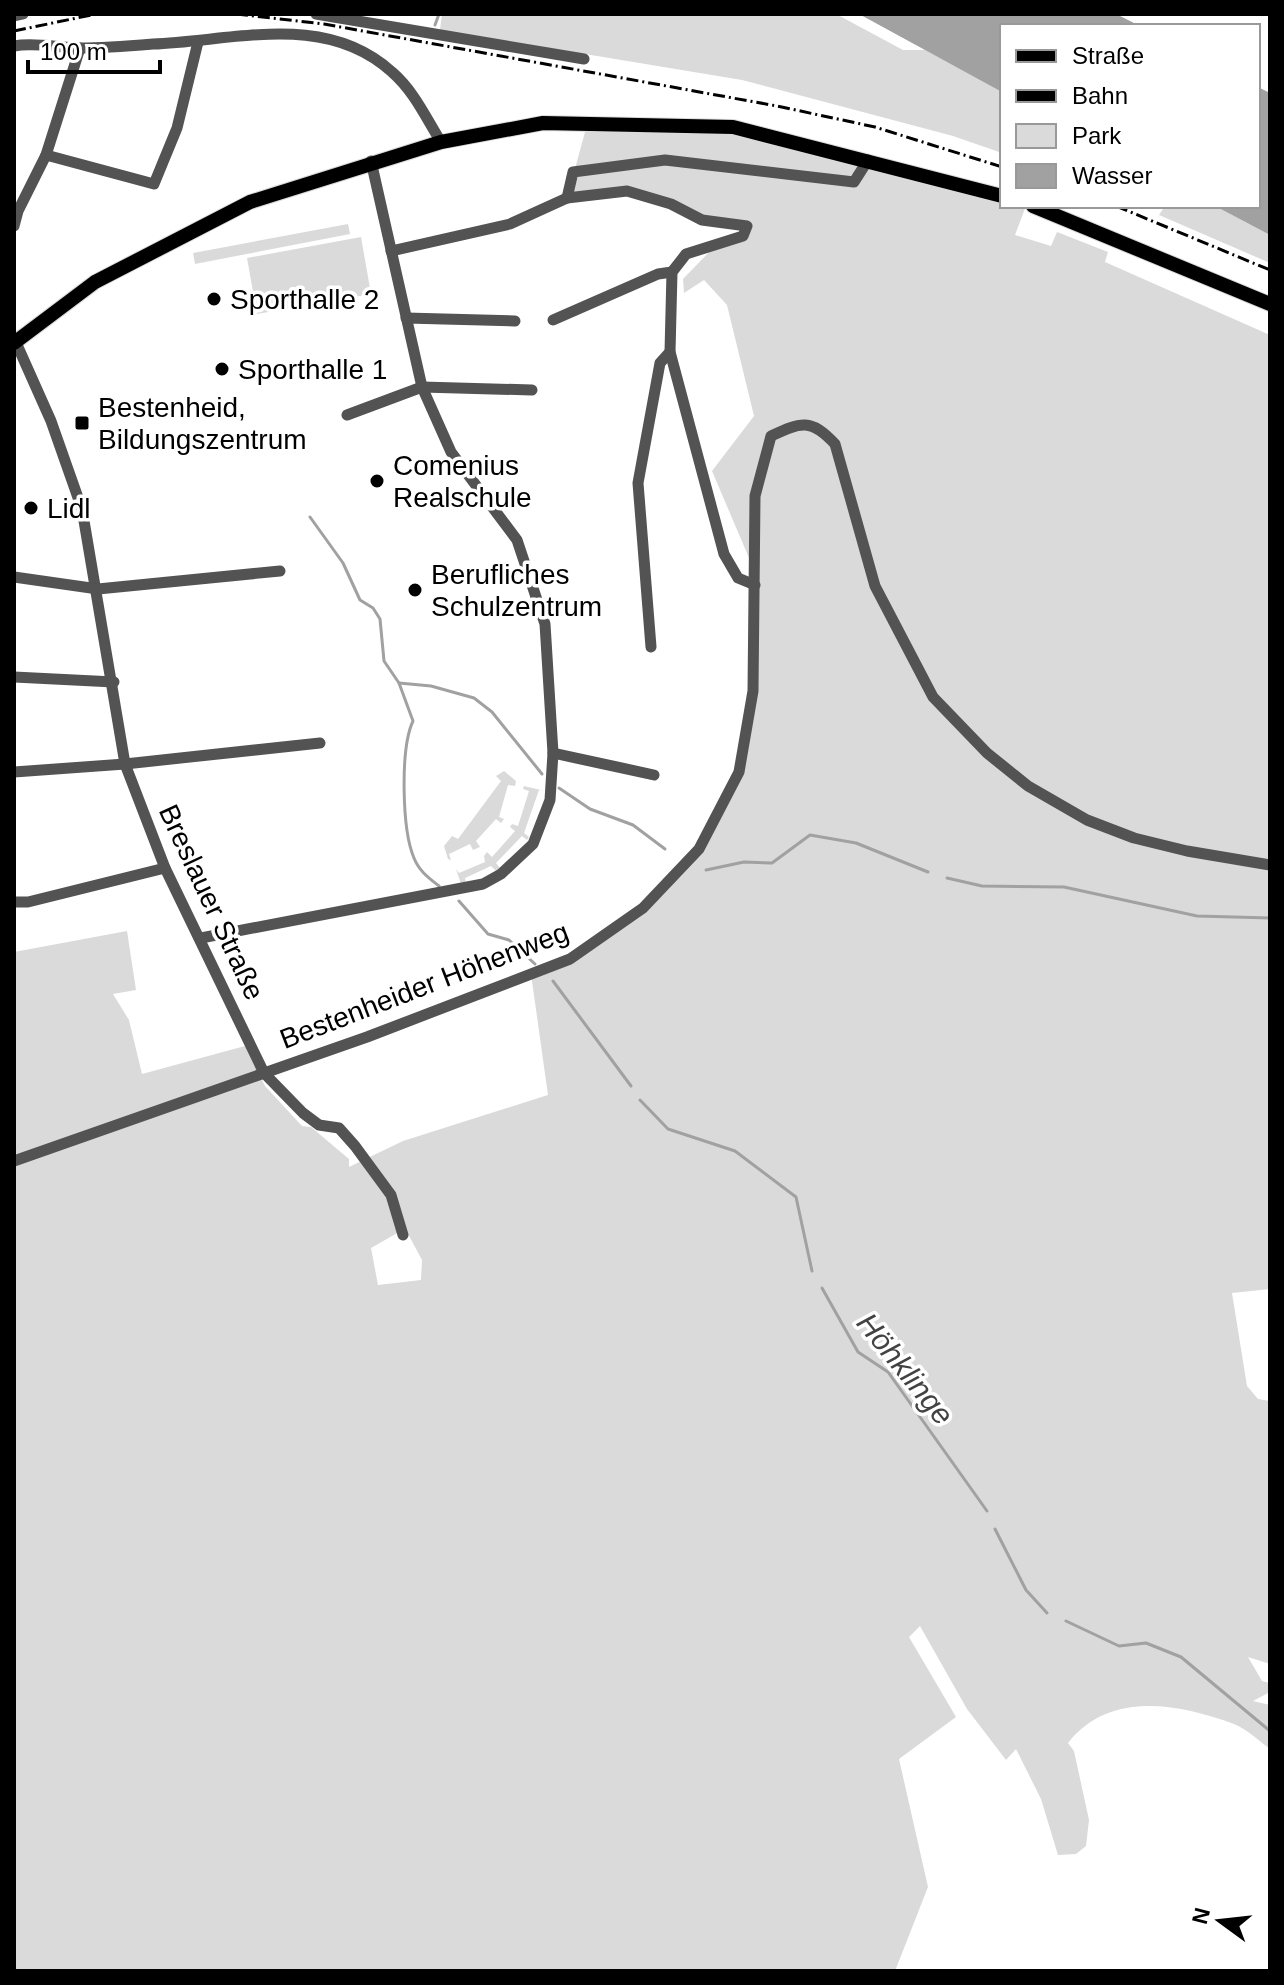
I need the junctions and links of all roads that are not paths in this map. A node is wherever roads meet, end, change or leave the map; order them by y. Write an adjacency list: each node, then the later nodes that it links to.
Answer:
1 (23, 14): 3 (street)
2 (316, 14): 7 (street)
3 (14, 16)
4 (198, 42): 6 (street); 8 (street); 9 (street)
5 (14, 46): 6 (street)
6 (80, 48): 9 (street)
7 (584, 59)
8 (441, 142): 10 (main road); 11 (main road)
9 (46, 155): 15 (street)
10 (868, 160): 12 (main road); 13 (street)
11 (371, 161): 16 (street); 22 (main road)
12 (1000, 195)
13 (567, 198): 16 (street); 17 (street)
14 (1038, 208): 18 (main road)
15 (14, 226)
16 (391, 251): 19 (street)
17 (672, 272): 20 (street); 23 (street)
18 (1270, 304)
19 (406, 318): 21 (street); 24 (street)
20 (553, 320)
21 (515, 321)
22 (15, 341): 30 (street, Breslauer Straße)
23 (670, 352): 29 (street); 31 (street)
24 (422, 387): 25 (street); 26 (street); 35 (street)
25 (532, 390)
26 (347, 415)
27 (280, 571): 30 (street)
28 (14, 577): 30 (street)
29 (755, 585): 39 (street, Bestenheider Höhenweg); 43 (street, Bestenheider Höhenweg)
30 (98, 589): 33 (street, Breslauer Straße)
31 (651, 647)
32 (14, 677): 33 (street)
33 (114, 682): 36 (street, Breslauer Straße)
34 (320, 743): 36 (street, Breslauer Straße)
35 (553, 753): 38 (street); 42 (street)
36 (125, 764): 37 (street); 40 (street, Breslauer Straße)
37 (14, 772)
38 (654, 775)
39 (1270, 865)
40 (165, 868): 41 (street); 42 (street, Breslauer Straße)
41 (14, 902)
42 (201, 938): 43 (street, Breslauer Straße)
43 (264, 1073): 44 (street, Bestenheider Höhenweg); 45 (street, Breslauer Straße)
44 (14, 1161)
45 (403, 1235)

